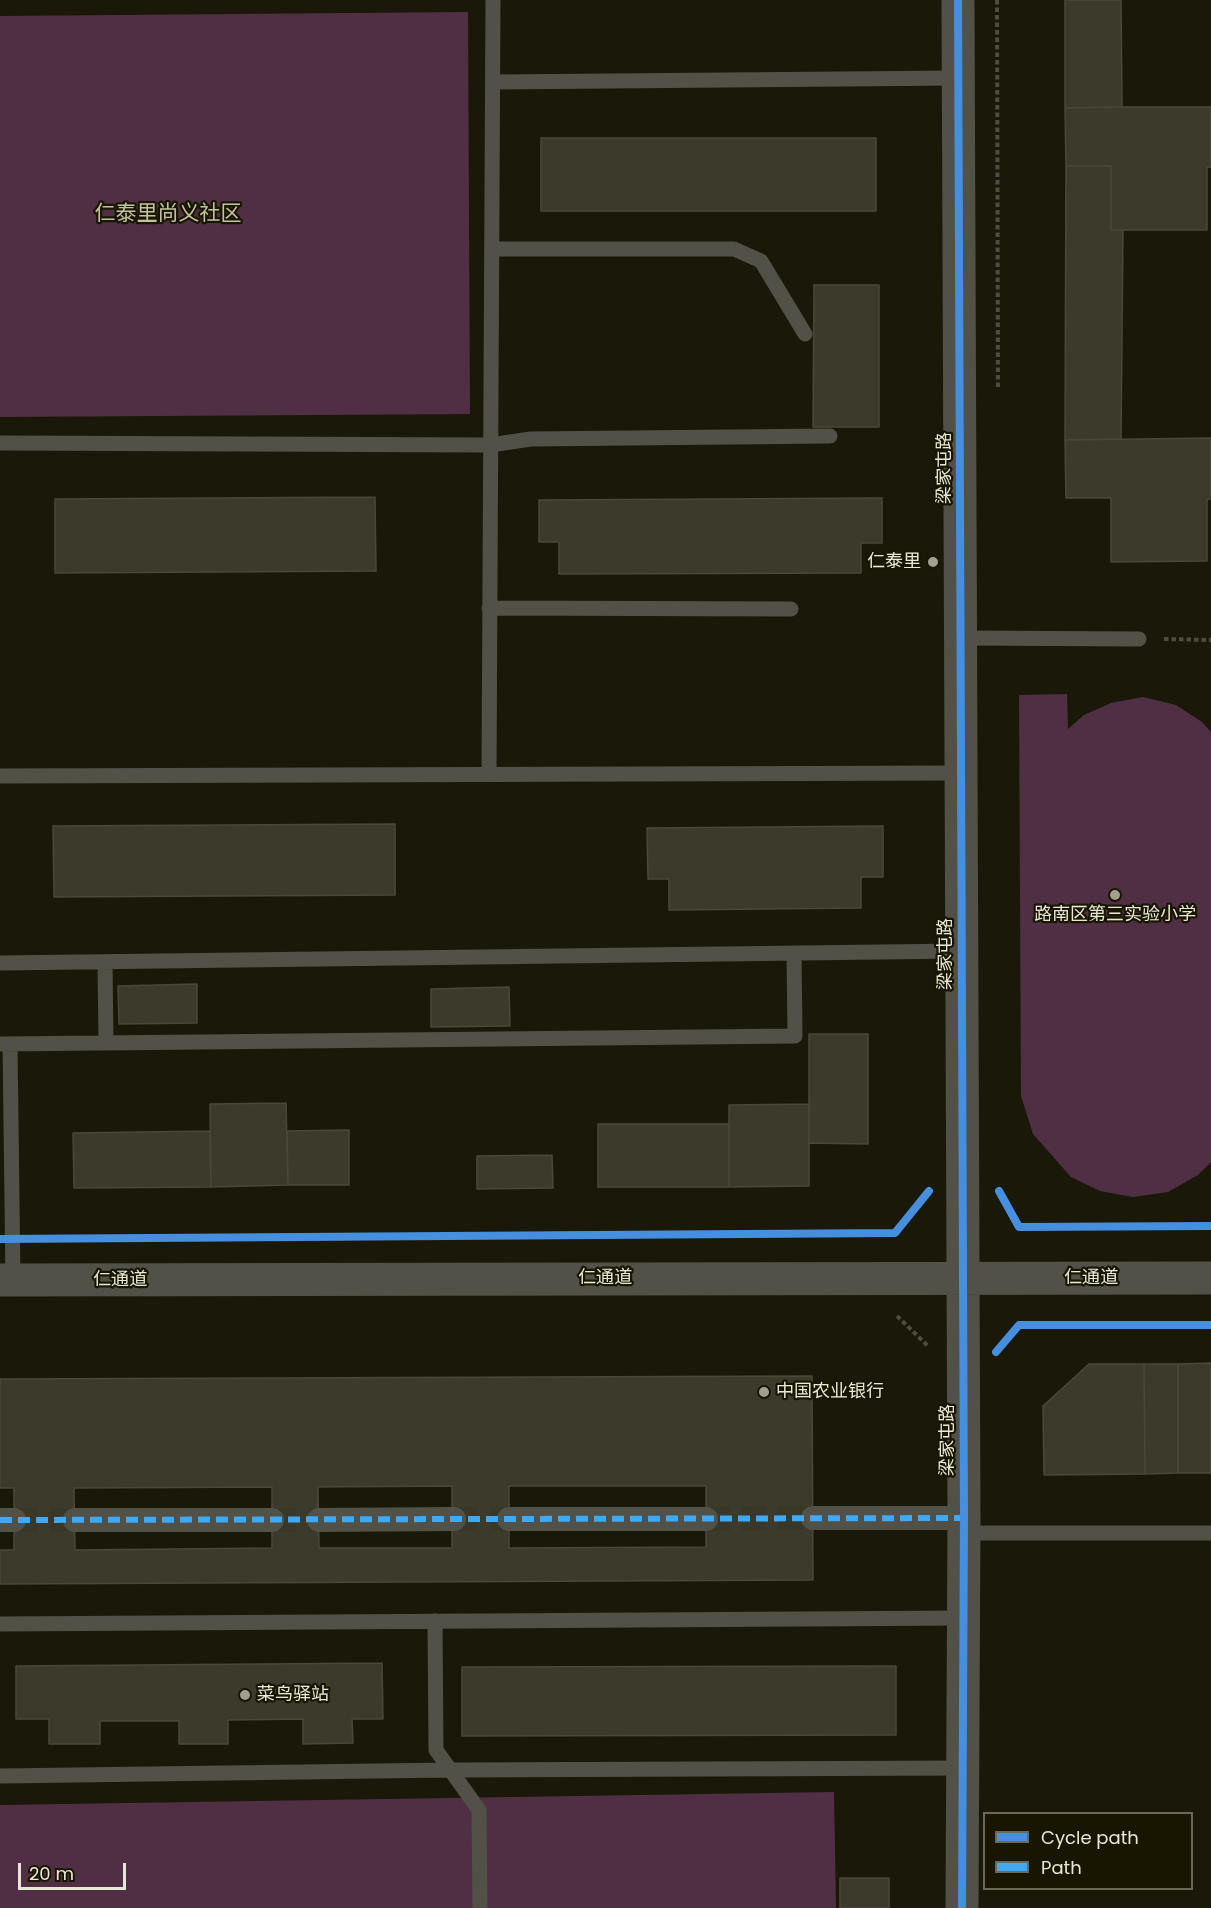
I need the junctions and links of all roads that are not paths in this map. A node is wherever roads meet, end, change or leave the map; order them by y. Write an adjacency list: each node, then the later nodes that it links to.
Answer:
1 (493, 0): 4 (lane)
2 (958, 0): 3 (street, 梁家屯路)
3 (959, 78): 4 (lane); 12 (street, 梁家屯路)
4 (493, 82): 5 (lane)
5 (492, 249): 6 (lane); 9 (lane)
6 (805, 334)
7 (830, 436): 9 (lane)
8 (0, 443): 9 (lane)
9 (490, 445): 10 (lane)
10 (489, 608): 11 (lane); 15 (lane)
11 (791, 609)
12 (960, 638): 13 (lane); 14 (street, 梁家屯路)
13 (1139, 639)
14 (961, 773): 15 (lane); 17 (street, 梁家屯路)
15 (489, 774): 16 (lane)
16 (0, 776)
17 (961, 951): 18 (lane); 23 (street, 梁家屯路)
18 (794, 953): 19 (lane); 21 (lane)
19 (105, 962): 20 (lane); 21 (lane)
20 (0, 963)
21 (106, 1043): 22 (lane)
22 (5, 1044): 25 (lane)
23 (961, 1277): 24 (street, 仁通道); 25 (street, 仁通道); 33 (street, 梁家屯路)
24 (1211, 1278)
25 (6, 1280)
26 (813, 1518): 33 (street)
27 (454, 1519): 32 (street)
28 (509, 1519): 29 (street)
29 (706, 1519)
30 (75, 1520): 31 (street)
31 (272, 1520)
32 (319, 1520)
33 (964, 1526): 34 (lane); 35 (street, 梁家屯路)
34 (1211, 1533)
35 (963, 1618): 36 (lane); 38 (street, 梁家屯路)
36 (435, 1621): 37 (lane); 39 (lane)
37 (0, 1624)
38 (963, 1768): 39 (lane); 42 (street, 梁家屯路)
39 (451, 1770): 40 (lane); 41 (lane)
40 (0, 1776)
41 (480, 1908)
42 (962, 1908)

